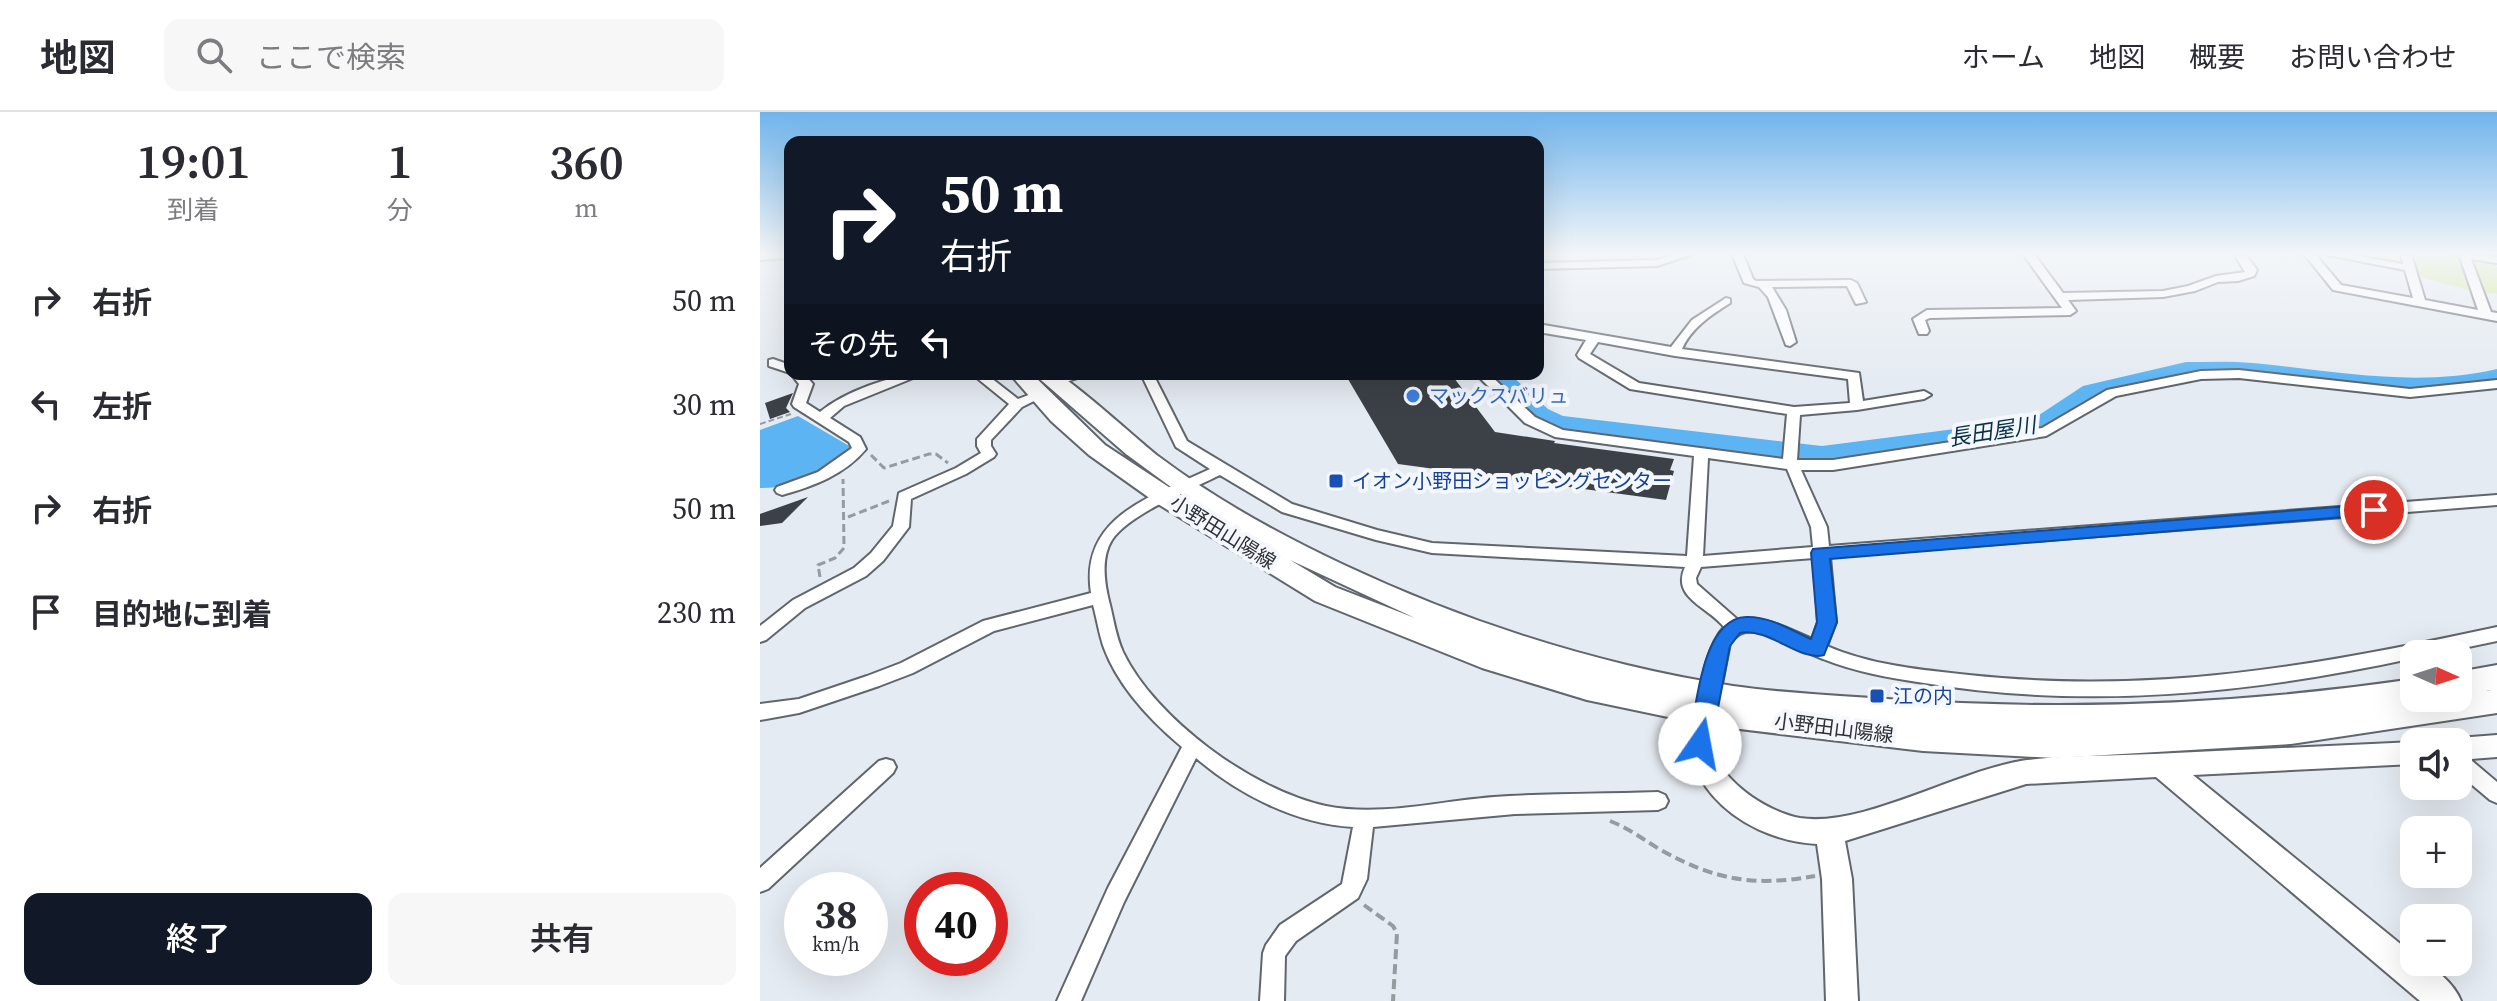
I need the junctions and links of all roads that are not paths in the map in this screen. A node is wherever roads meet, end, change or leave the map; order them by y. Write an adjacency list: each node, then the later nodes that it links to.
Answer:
1 (1775, 295): 15 (street)
2 (1857, 295): 9 (street)
3 (2112, 295): 7 (street)
4 (2378, 295): 10 (street)
5 (2418, 295): 10 (street)
6 (2482, 295): 11 (street)
7 (2061, 297): 13 (street)
8 (1726, 301): 16 (street)
9 (1860, 302)
10 (2420, 303): 11 (street)
11 (2492, 316)
12 (1544, 329): 14 (street)
13 (1923, 331)
14 (1594, 338): 16 (street); 30 (street)
15 (1790, 342)
16 (1675, 352): 28 (street)
17 (773, 363): 18 (street)
18 (784, 367)
19 (802, 380): 29 (street)
20 (901, 380): 27 (street)
21 (1017, 380): 24 (street)
22 (1150, 380): 34 (street)
23 (1488, 380): 32 (street)
24 (1043, 384): 36 (main road, 小野田山陽線); 43 (street)
25 (2497, 384): 33 (street)
26 (1924, 395): 28 (street)
27 (839, 403): 29 (street); 31 (street)
28 (1857, 406): 30 (street)
29 (805, 409): 31 (street)
30 (1794, 411): 33 (street)
31 (822, 417): 35 (street)
32 (1701, 453): 33 (street); 39 (street)
33 (1791, 458): 38 (street)
34 (1221, 469): 36 (street); 39 (street)
35 (782, 490)
36 (1176, 492): 40 (street); 49 (main road, 小野田山陽線)
37 (2497, 500): 38 (street)
38 (1820, 553): 39 (street); 44 (street)
39 (1695, 562): 41 (street)
40 (1100, 597): 50 (street); 51 (street)
41 (1734, 627): 44 (street); 49 (street)
42 (2497, 634): 44 (street)
43 (760, 635)
44 (1817, 649)
45 (2497, 677): 46 (main road)
46 (2472, 681)
47 (2400, 693): 49 (main road, 小野田山陽線)
48 (2497, 701): 49 (main road, 小野田山陽線)
49 (1708, 704): 61 (street)
50 (760, 712)
51 (1192, 746): 60 (street); 63 (street)
52 (2497, 746): 53 (street)
53 (2472, 748)
54 (2400, 754): 55 (street)
55 (2162, 766): 61 (street); 66 (street)
56 (886, 767): 62 (street)
57 (2472, 773): 58 (street)
58 (2497, 794)
59 (1658, 801): 60 (street)
60 (1364, 818): 64 (street)
61 (1829, 833): 65 (street)
62 (760, 882)
63 (1069, 1001)
64 (1272, 1001)
65 (1842, 1001)
66 (2445, 1001)

